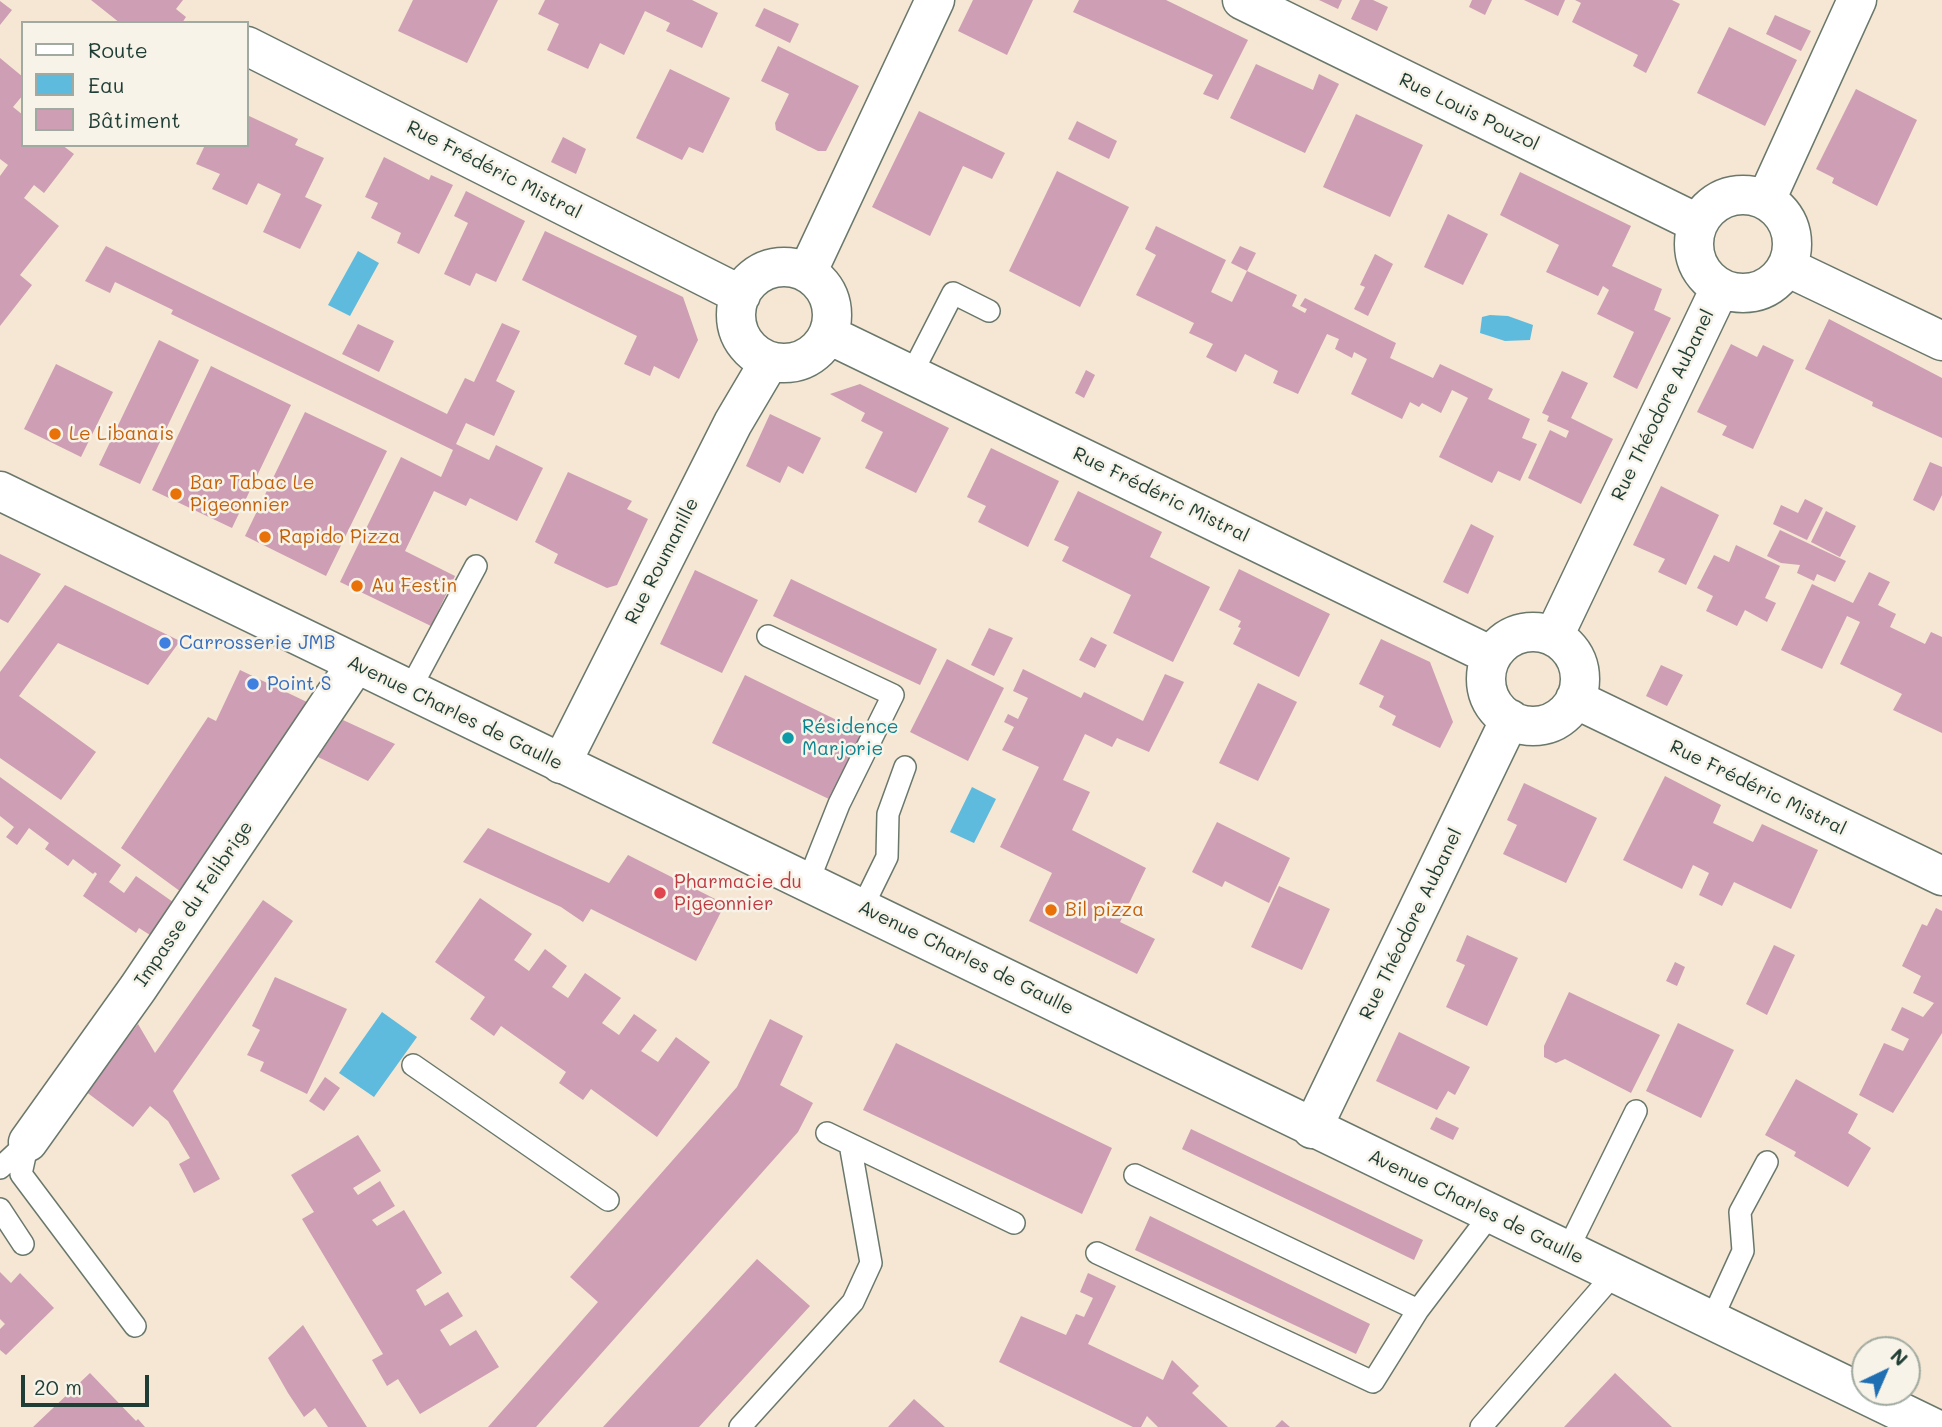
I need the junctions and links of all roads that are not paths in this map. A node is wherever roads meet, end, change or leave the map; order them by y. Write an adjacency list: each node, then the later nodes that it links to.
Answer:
1 (935, 0): 8 (street)
2 (1242, 0): 6 (street, Rue Louis Pouzol)
3 (1857, 0): 5 (street)
4 (248, 47): 10 (street, Rue Frédéric Mistral)
5 (1766, 200): 6 (street); 7 (street)
6 (1697, 223): 9 (street)
7 (1787, 267): 9 (street); 13 (street)
8 (807, 273): 10 (street); 12 (street)
9 (1720, 288): 19 (street, Rue Théodore Aubanel)
10 (741, 295): 14 (street)
11 (989, 311): 15 (lane)
12 (829, 335): 14 (street); 15 (street, Rue Frédéric Mistral)
13 (1942, 341)
14 (769, 362): 25 (street, Rue Roumanille)
15 (911, 374): 20 (street, Rue Frédéric Mistral)
16 (0, 491): 21 (street, Avenue Charles de Gaulle)
17 (476, 566): 22 (lane)
18 (768, 636): 28 (lane)
19 (1554, 636): 20 (street); 23 (street)
20 (1492, 656): 24 (street)
21 (356, 664): 22 (street, Avenue Charles de Gaulle); 34 (street, Impasse du Felibrige)
22 (410, 689): 25 (street, Avenue Charles de Gaulle)
23 (1575, 699): 24 (street); 27 (street, Rue Frédéric Mistral)
24 (1510, 719): 32 (street, Rue Théodore Aubanel)
25 (561, 764): 28 (street, Avenue Charles de Gaulle)
26 (905, 767): 29 (lane)
27 (1942, 876)
28 (808, 882): 29 (street, Avenue Charles de Gaulle)
29 (862, 908): 32 (street, Avenue Charles de Gaulle)
30 (413, 1065): 39 (lane)
31 (1636, 1111): 44 (lane)
32 (1312, 1129): 41 (street, Avenue Charles de Gaulle)
33 (827, 1133): 35 (lane)
34 (28, 1142): 37 (lane); 49 (lane)
35 (850, 1144): 42 (lane); 50 (lane)
36 (1767, 1162): 48 (lane)
37 (0, 1168)
38 (1135, 1175): 47 (lane)
39 (608, 1200)
40 (0, 1209): 43 (lane)
41 (1490, 1215): 44 (street, Avenue Charles de Gaulle); 47 (lane)
42 (1014, 1223)
43 (23, 1244)
44 (1567, 1251): 46 (street, Avenue Charles de Gaulle)
45 (1097, 1253): 47 (lane)
46 (1614, 1274): 48 (street, Avenue Charles de Gaulle); 51 (lane)
47 (1418, 1310)
48 (1712, 1321): 52 (street, Avenue Charles de Gaulle)
49 (135, 1326)
50 (740, 1427)
51 (1481, 1427)
52 (1932, 1427)

